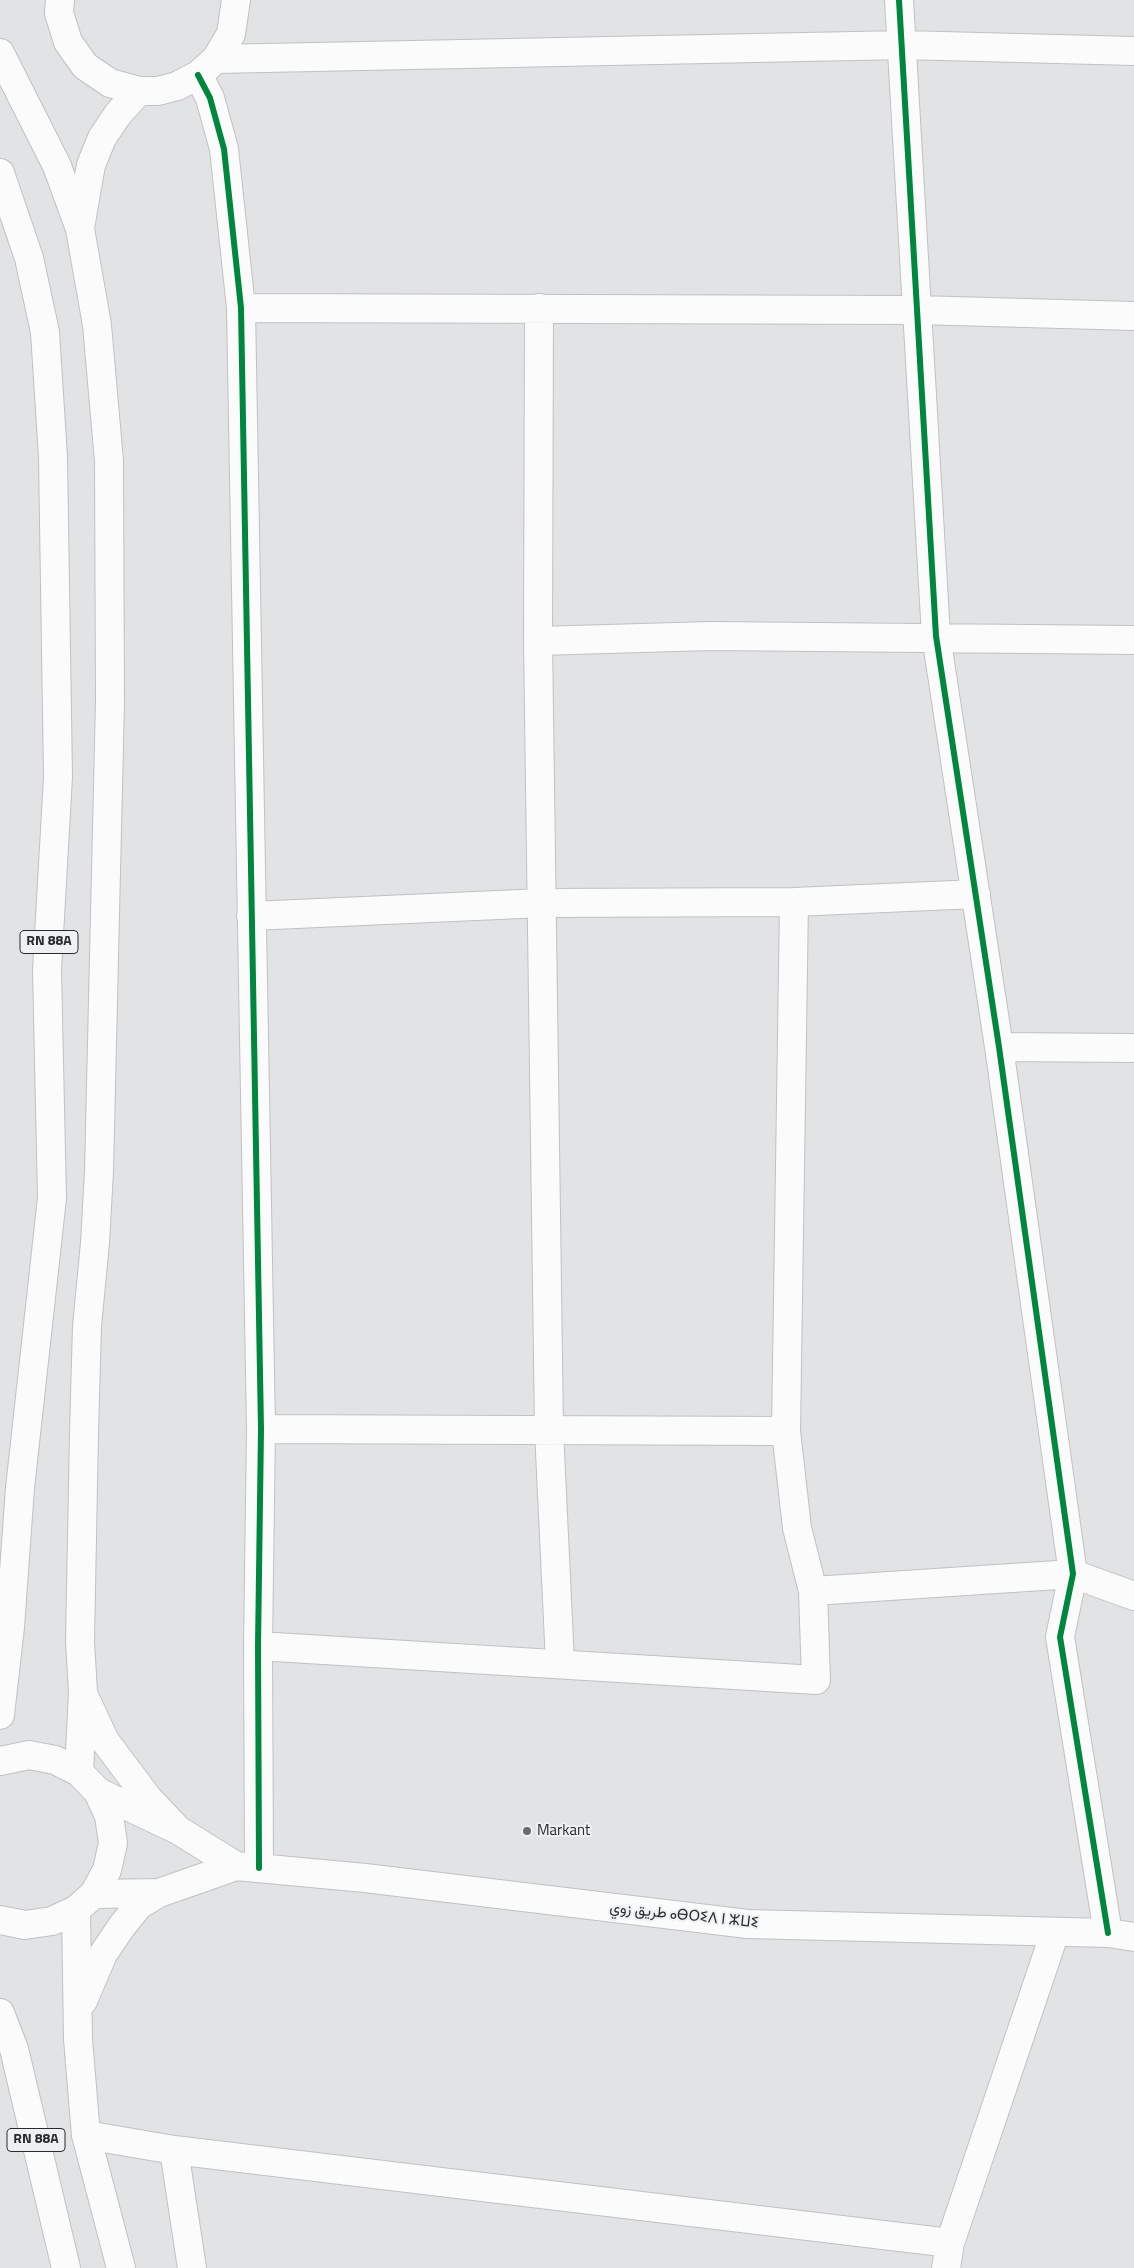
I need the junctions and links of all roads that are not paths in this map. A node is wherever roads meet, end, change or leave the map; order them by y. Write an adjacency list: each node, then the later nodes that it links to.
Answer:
1 (60, 0): 8 (main road)
2 (236, 0): 7 (main road)
3 (899, 0): 4 (main road)
4 (903, 45): 5 (main road); 7 (main road); 13 (main road)
5 (1134, 51)
6 (0, 53): 10 (main road)
7 (207, 67): 8 (main road); 11 (main road)
8 (138, 91): 10 (main road)
9 (0, 173): 30 (main road, RN 88A)
10 (80, 229): 33 (main road)
11 (241, 308): 12 (main road); 21 (main road)
12 (539, 308): 13 (main road); 17 (main road)
13 (917, 310): 14 (main road); 15 (main road)
14 (1134, 316)
15 (936, 636): 16 (main road); 17 (main road); 18 (main road)
16 (1134, 640)
17 (538, 642): 20 (main road)
18 (976, 894): 19 (main road); 22 (main road)
19 (794, 902): 20 (main road); 26 (main road)
20 (543, 903): 21 (main road); 25 (main road)
21 (251, 916): 24 (main road)
22 (999, 1047): 23 (main road); 27 (main road)
23 (1134, 1048)
24 (261, 1429): 25 (main road); 31 (main road)
25 (549, 1430): 26 (main road); 32 (main road)
26 (786, 1431): 28 (main road)
27 (1073, 1574): 28 (main road); 29 (main road); 44 (main road)
28 (813, 1591): 32 (main road)
29 (1134, 1596)
30 (5, 1637): 34 (main road, RN 88A)
31 (258, 1646): 32 (main road); 39 (main road)
32 (560, 1663)
33 (82, 1692): 36 (main road); 38 (main road)
34 (0, 1715)
35 (0, 1761): 36 (main road)
36 (79, 1772): 37 (main road)
37 (98, 1792): 38 (main road); 41 (main road)
38 (178, 1830): 39 (main road)
39 (247, 1867): 40 (main road); 43 (main road, طريق زوي ⴰⴱⵔⵉⴷ ⵏ ⵣⵡⵉ)
40 (159, 1893): 41 (main road); 45 (main road)
41 (85, 1902): 42 (main road); 45 (main road)
42 (0, 1920)
43 (1055, 1932): 44 (main road, طريق زوي ⴰⴱⵔⵉⴷ ⵏ ⵣⵡⵉ); 50 (main road)
44 (1121, 1935)
45 (79, 2009): 48 (main road)
46 (0, 2013): 47 (main road, RN 88A)
47 (7, 2040): 51 (main road, RN 88A)
48 (86, 2135): 49 (main road); 52 (main road)
49 (174, 2150): 50 (main road); 53 (main road)
50 (948, 2256)
51 (66, 2268)
52 (121, 2268)
53 (192, 2268)

